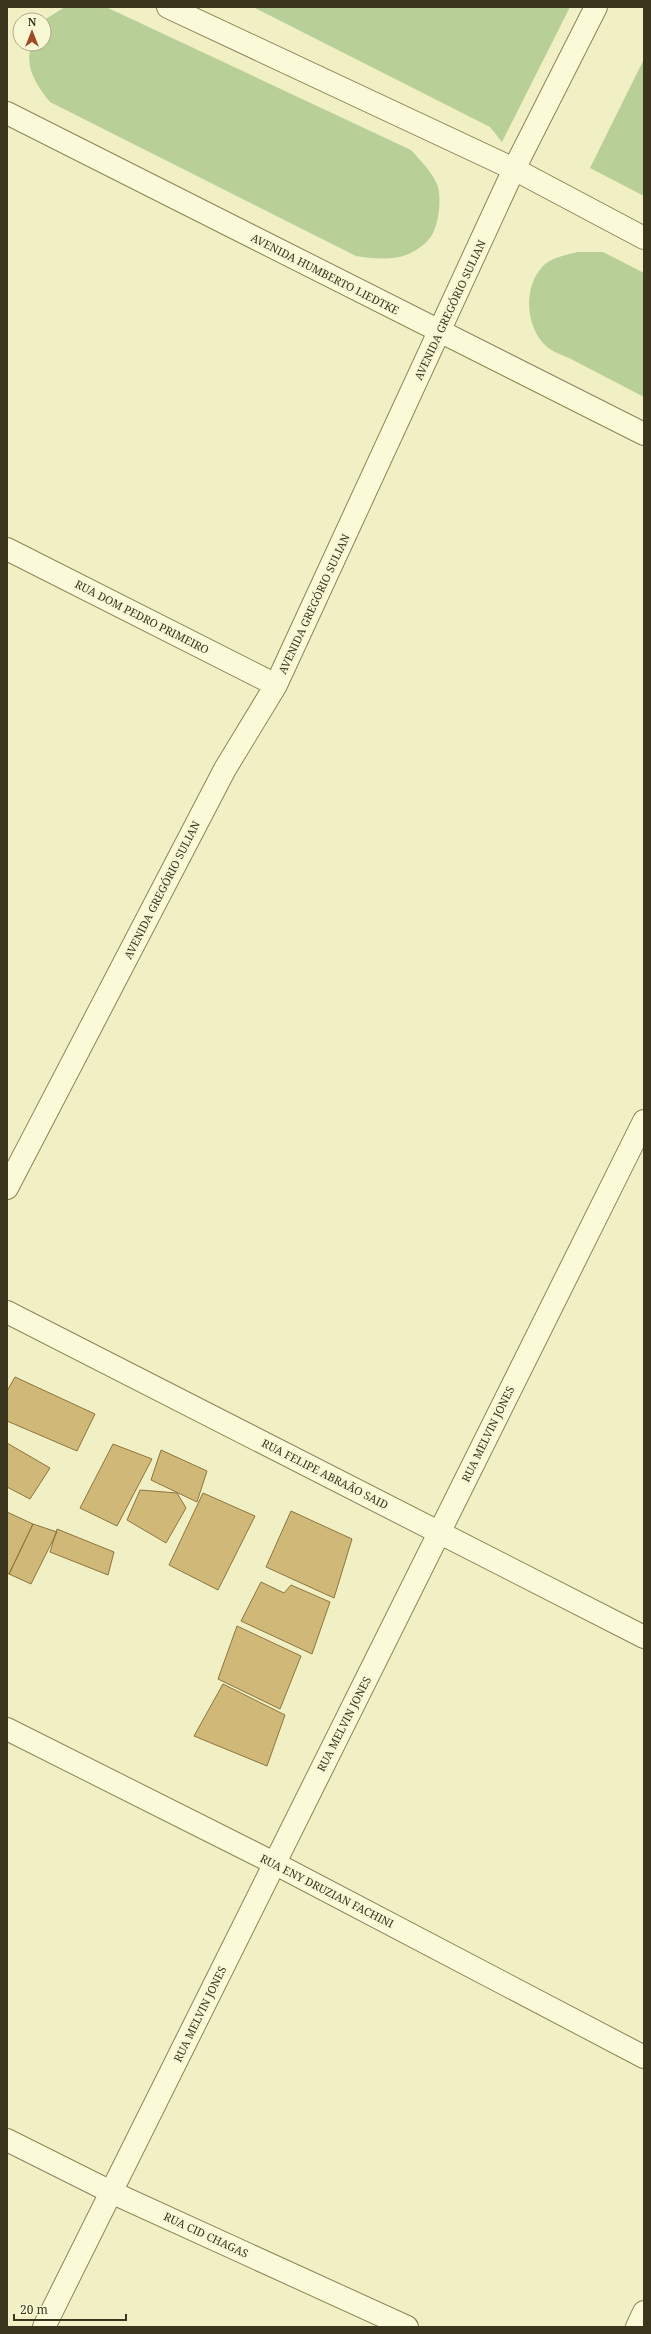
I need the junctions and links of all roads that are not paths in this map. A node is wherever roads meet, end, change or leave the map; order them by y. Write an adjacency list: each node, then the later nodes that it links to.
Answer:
1 (168, 7): 4 (street)
2 (596, 7): 4 (street, AVENIDA GREGÓRIO SULIAN)
3 (7, 113): 6 (street, AVENIDA HUMBERTO LIEDTKE)
4 (514, 169): 5 (street); 6 (street, AVENIDA GREGÓRIO SULIAN)
5 (644, 238)
6 (440, 332): 7 (street, AVENIDA HUMBERTO LIEDTKE); 9 (street, AVENIDA GREGÓRIO SULIAN)
7 (644, 434)
8 (7, 549): 9 (street, RUA DOM PEDRO PRIMEIRO)
9 (276, 685): 11 (street, AVENIDA GREGÓRIO SULIAN)
10 (644, 1121): 13 (street, RUA MELVIN JONES)
11 (7, 1188)
12 (7, 1312): 13 (street, RUA FELIPE ABRAÃO SAID)
13 (440, 1533): 14 (street, RUA FELIPE ABRAÃO SAID); 16 (street, RUA MELVIN JONES)
14 (644, 1637)
15 (7, 1729): 16 (street, RUA ENY DRUZIAN FACHINI)
16 (274, 1863): 17 (street, RUA ENY DRUZIAN FACHINI); 19 (street, RUA MELVIN JONES)
17 (644, 2057)
18 (7, 2140): 19 (street, RUA CID CHAGAS)
19 (111, 2192): 21 (street, RUA MELVIN JONES); 22 (street, RUA CID CHAGAS)
20 (644, 2312): 23 (street)
21 (44, 2327)
22 (407, 2327)
23 (636, 2327)

